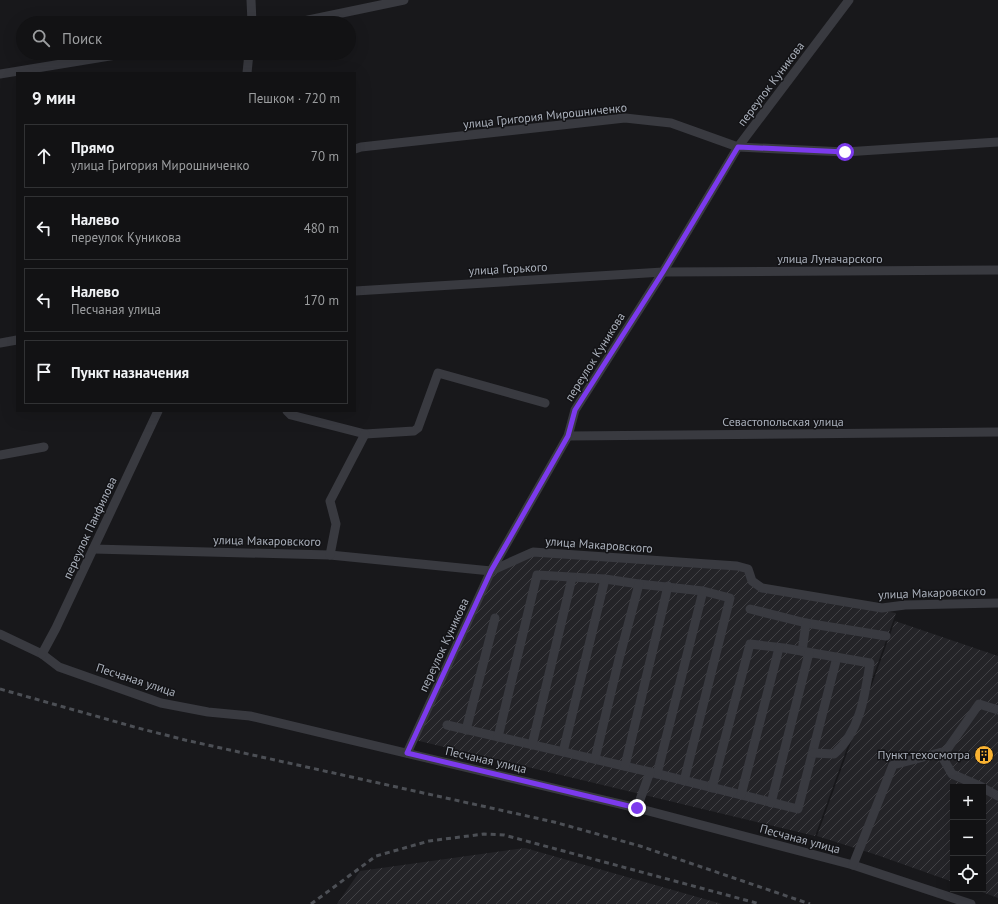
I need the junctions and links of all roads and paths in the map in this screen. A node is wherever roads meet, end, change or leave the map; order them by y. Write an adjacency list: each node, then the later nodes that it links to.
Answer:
1 (251, 0): 4 (street)
2 (404, 0): 5 (street)
3 (849, 0): 11 (street, переулок Куникова)
4 (252, 16)
5 (327, 16)
6 (85, 60): 9 (street)
7 (248, 60): 8 (street)
8 (246, 72)
9 (0, 74)
10 (998, 142): 11 (street, улица Григория Мирошниченко)
11 (738, 147): 12 (street, улица Григория Мирошниченко); 14 (street, переулок Куникова)
12 (356, 149)
13 (998, 270): 14 (street, улица Луначарского)
14 (663, 272): 15 (street, улица Горького); 23 (street, переулок Куникова)
15 (356, 290)
16 (16, 340): 17 (street)
17 (0, 343)
18 (545, 403): 22 (street)
19 (158, 412): 26 (street, переулок Панфилова)
20 (288, 412): 22 (street)
21 (998, 432): 23 (street, Севастопольская улица)
22 (365, 434): 27 (street)
23 (568, 436): 28 (street, переулок Куникова)
24 (44, 447): 25 (street)
25 (0, 455)
26 (93, 549): 27 (street, улица Макаровского); 42 (street, переулок Панфилова)
27 (330, 555): 28 (street, улица Макаровского)
28 (491, 571): 34 (street, улица Макаровского); 50 (street, переулок Куникова)
29 (572, 578): 30 (street); 47 (street); 48 (street)
30 (605, 579): 31 (street); 49 (street)
31 (639, 584): 32 (street); 53 (street)
32 (668, 586): 33 (street); 54 (street)
33 (703, 591): 55 (street); 56 (street)
34 (998, 603)
35 (750, 609): 37 (street)
36 (495, 618): 46 (street)
37 (806, 622): 39 (street); 41 (street)
38 (0, 634): 42 (street, Песчаная улица)
39 (886, 636)
40 (779, 648): 41 (street); 58 (street); 60 (street)
41 (806, 652): 43 (street); 62 (street)
42 (42, 654): 50 (street, Песчаная улица)
43 (837, 657): 51 (street); 51 (street)
44 (998, 710): 52 (street)
45 (447, 726): 46 (street)
46 (466, 730): 47 (street)
47 (498, 737): 48 (street)
48 (532, 745): 49 (street)
49 (563, 752): 53 (street)
50 (407, 753): 63 (street, Песчаная улица)
51 (812, 753): 62 (street)
52 (940, 753): 57 (street); 64 (street)
53 (595, 760): 54 (street)
54 (625, 766): 55 (street)
55 (653, 773): 56 (street); 63 (street)
56 (684, 781): 58 (street)
57 (976, 784)
58 (712, 788): 60 (street)
59 (986, 789): 61 (street)
60 (741, 795): 62 (street)
61 (998, 796)
62 (771, 803)
63 (637, 808): 64 (street, Песчаная улица)
64 (853, 865): 65 (street, Песчаная улица)
65 (971, 904)

